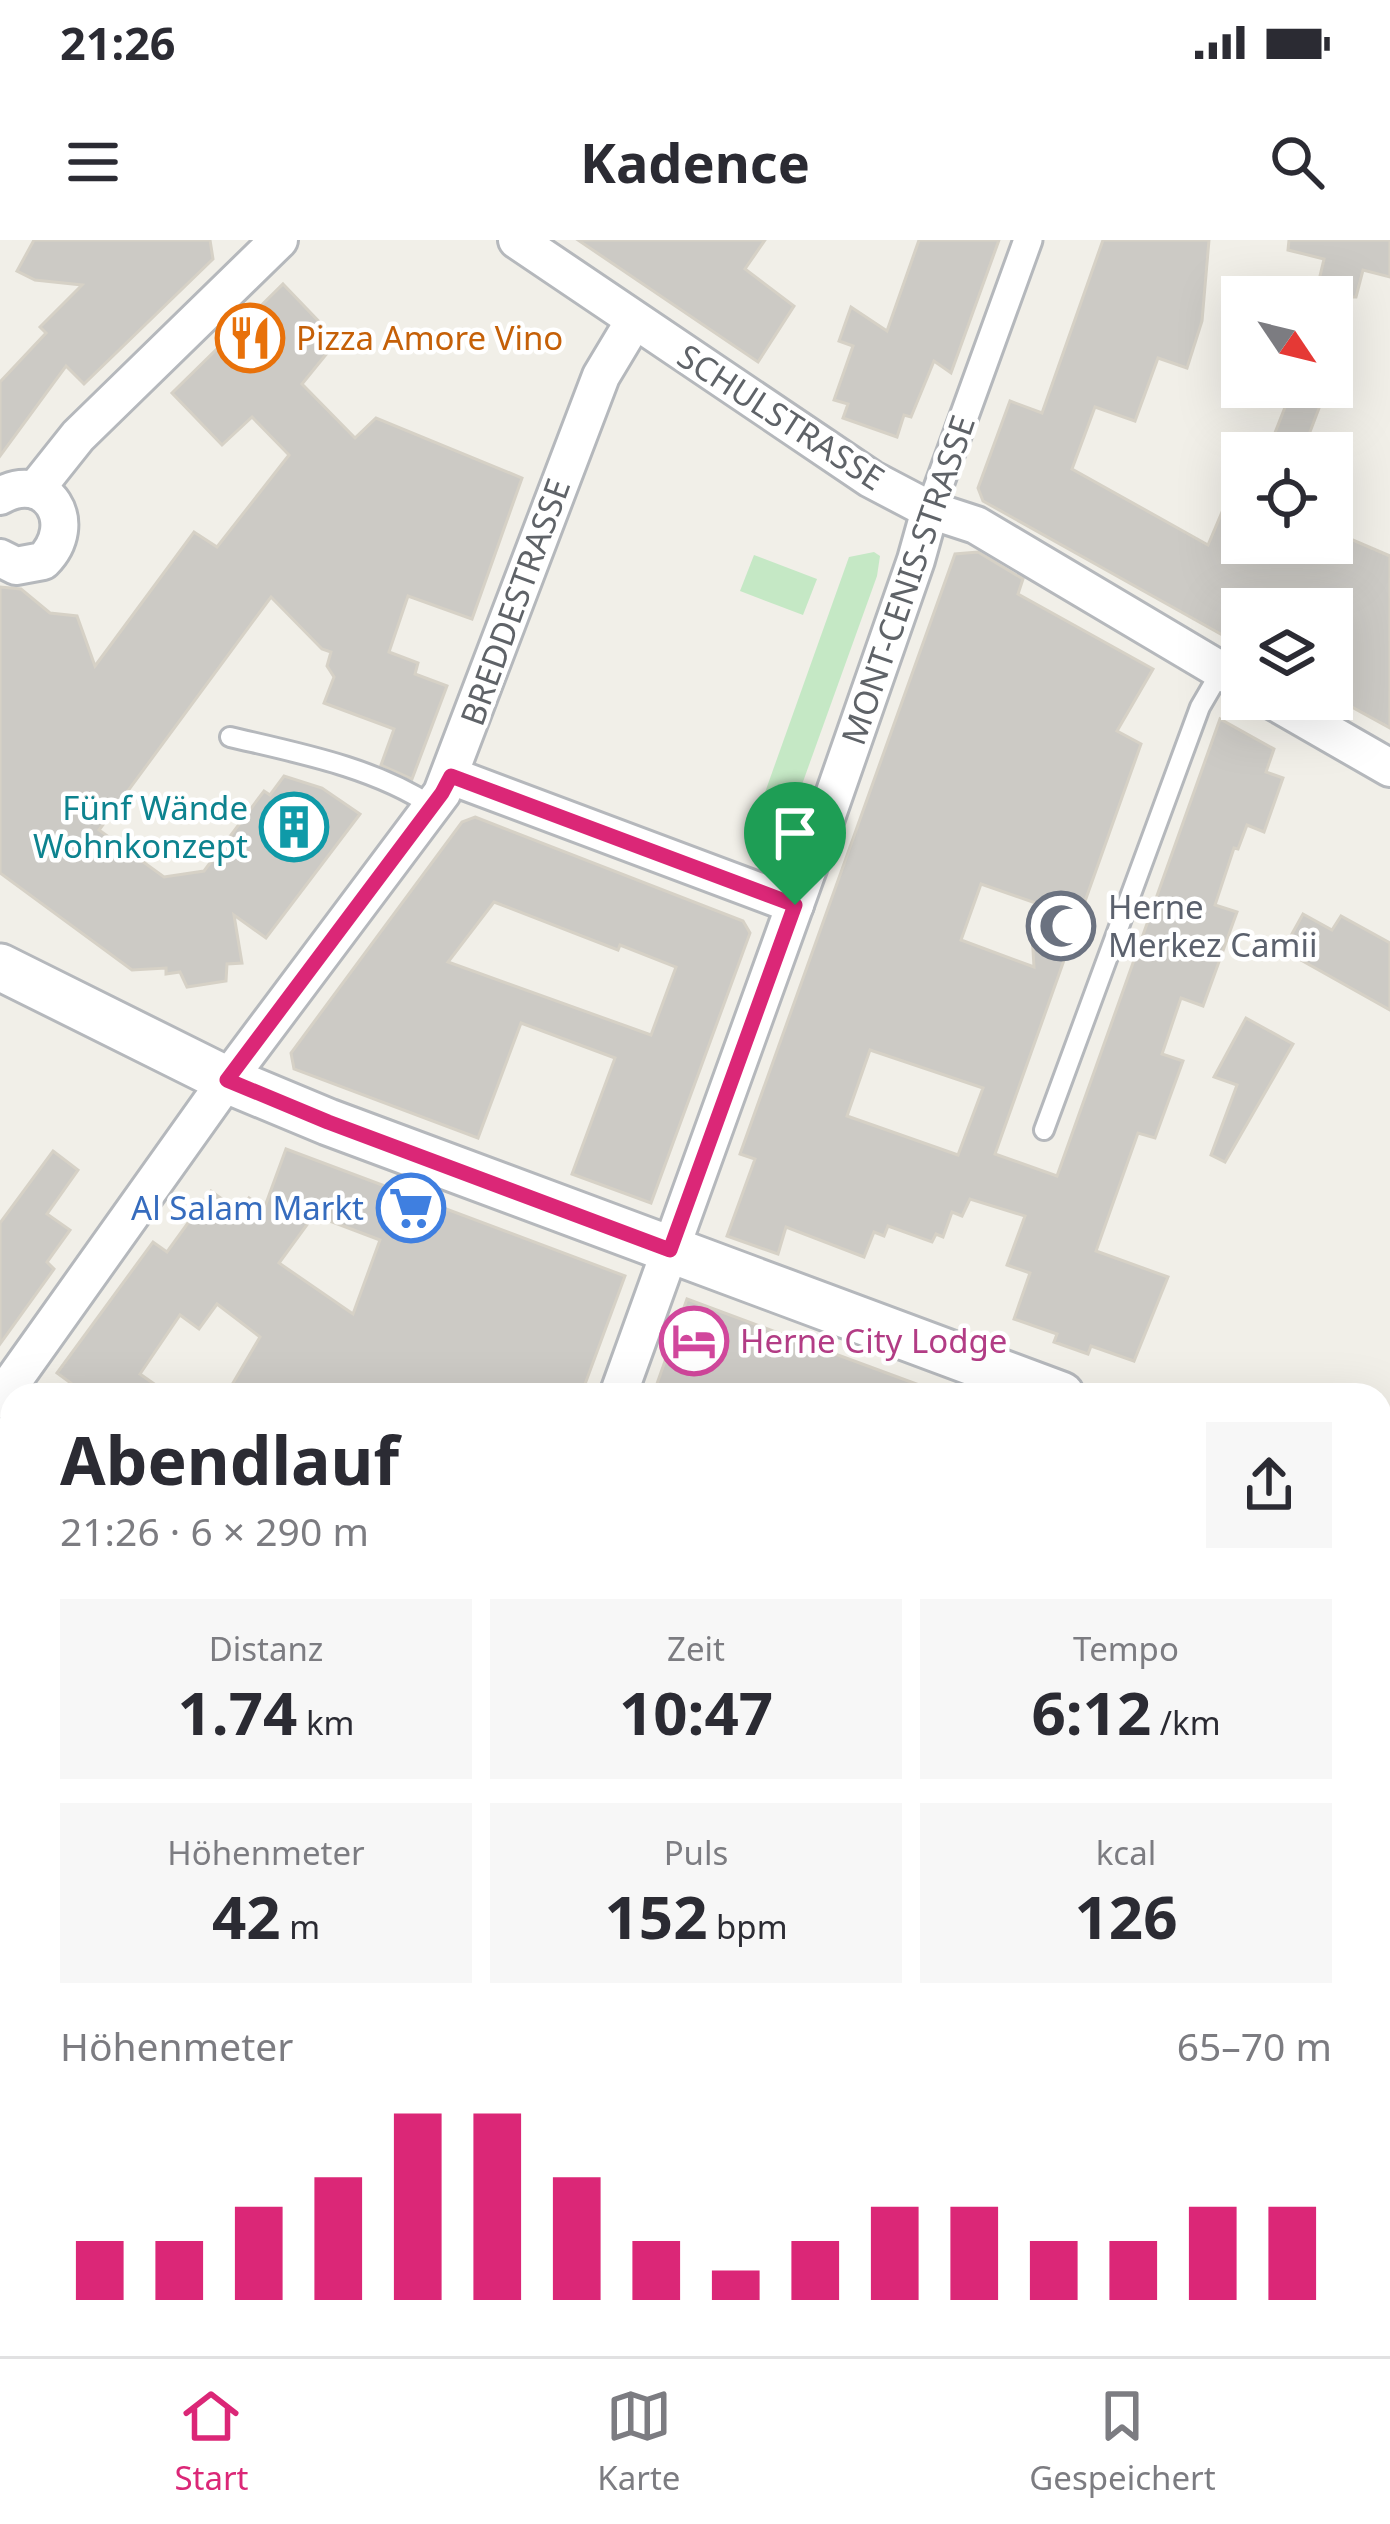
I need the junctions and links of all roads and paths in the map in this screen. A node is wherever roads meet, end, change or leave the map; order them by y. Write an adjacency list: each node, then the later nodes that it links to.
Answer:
1 (279, 240): 5 (street)
2 (517, 240): 4 (street, SCHULSTRASSE)
3 (1028, 240): 6 (street, MONT-CENIS-STRASSE)
4 (634, 321): 6 (street, SCHULSTRASSE); 13 (street, BREDDESTRASSE)
5 (17, 493): 7 (street)
6 (929, 509): 8 (street, SCHULSTRASSE); 14 (street, MONT-CENIS-STRASSE)
7 (0, 558)
8 (1221, 671)
9 (1221, 687): 17 (lane)
10 (1307, 720): 12 (street)
11 (230, 737): 13 (lane)
12 (1390, 768)
13 (441, 791): 14 (street); 16 (street, BREDDESTRASSE)
14 (795, 905): 18 (street, MONT-CENIS-STRASSE)
15 (0, 968): 16 (street)
16 (227, 1080): 18 (street); 19 (street, BREDDESTRASSE)
17 (1044, 1130)
18 (670, 1250): 20 (street, MONT-CENIS-STRASSE); 21 (street)
19 (12, 1383)
20 (622, 1383)
21 (996, 1383)

